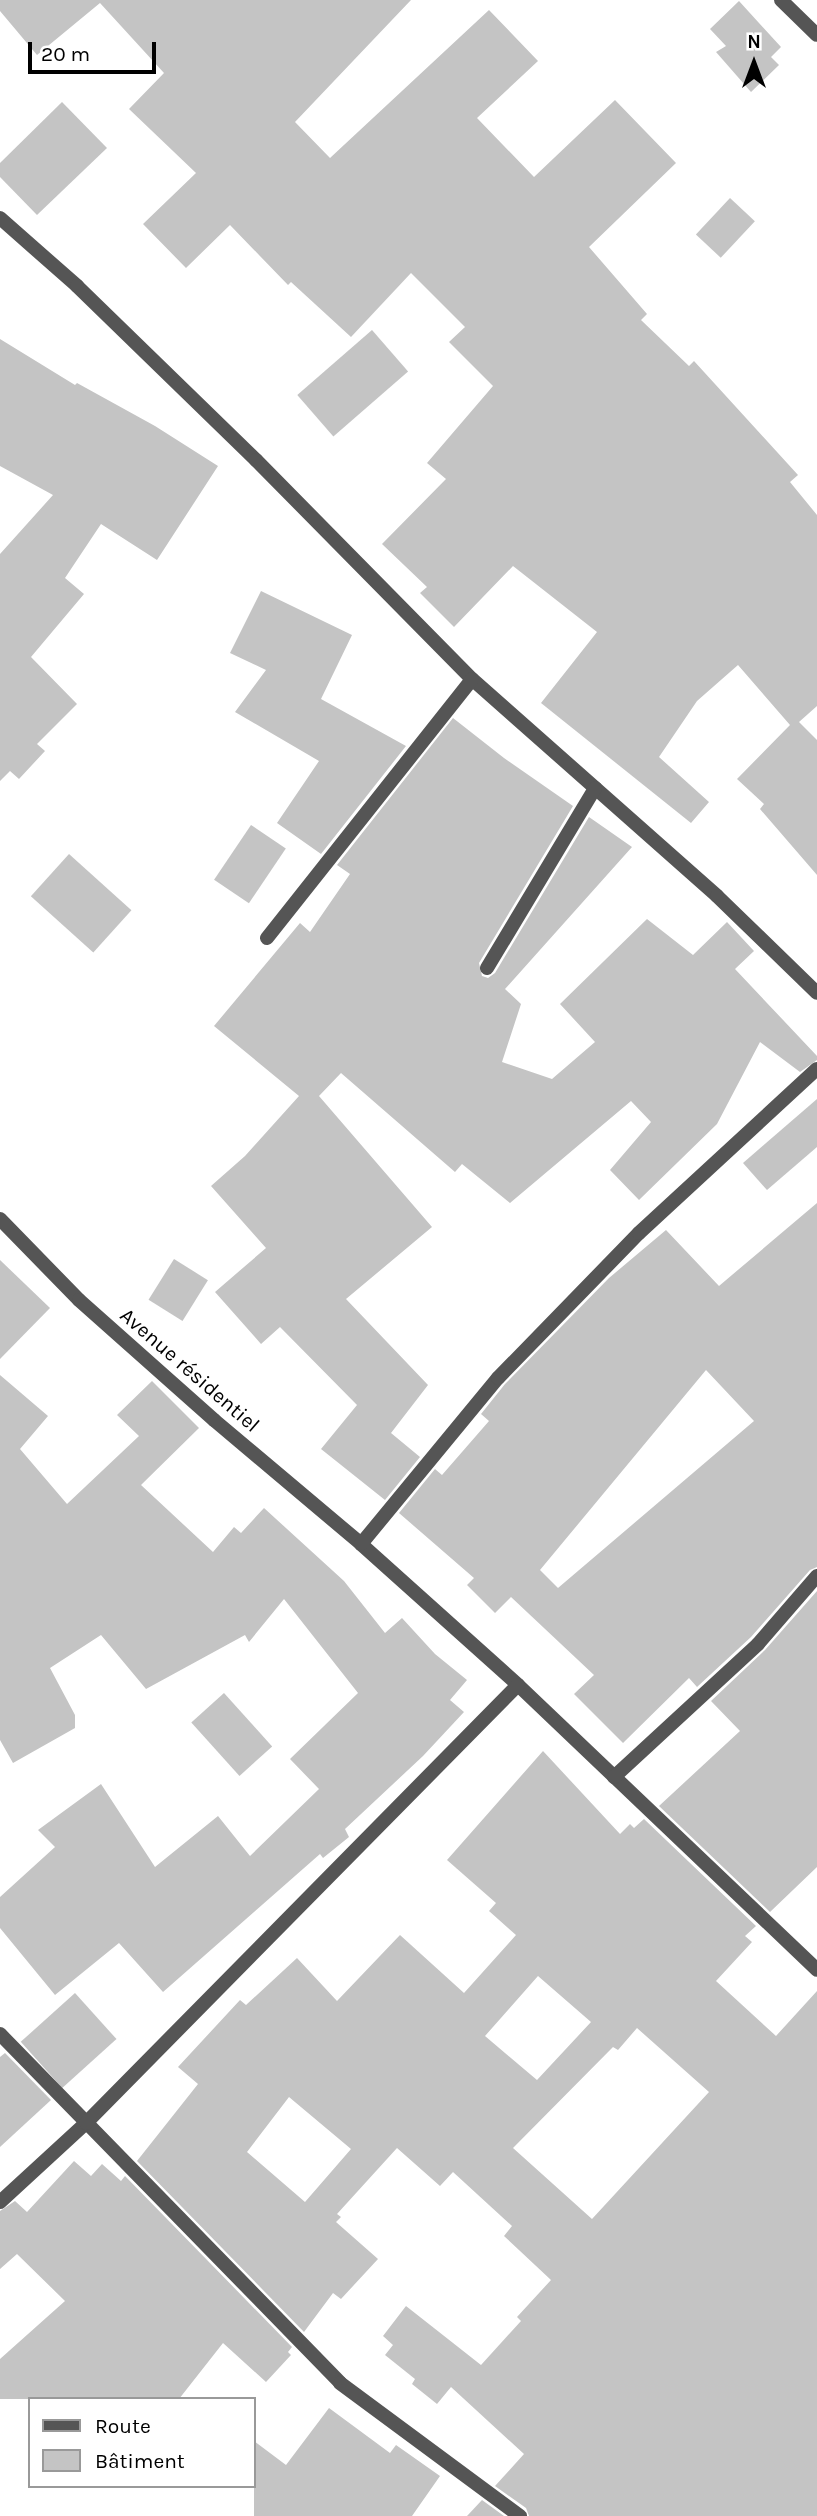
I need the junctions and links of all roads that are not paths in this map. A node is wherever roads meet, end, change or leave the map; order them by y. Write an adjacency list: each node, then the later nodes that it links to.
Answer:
1 (781, 0): 2 (street)
2 (817, 35)
3 (0, 218): 4 (street)
4 (472, 679): 5 (street); 6 (street)
5 (596, 788): 7 (street); 8 (street)
6 (267, 938)
7 (487, 968)
8 (817, 993)
9 (817, 1069): 11 (street)
10 (0, 1219): 11 (street, Avenue résidentiel)
11 (361, 1544): 13 (street, Avenue résidentiel)
12 (817, 1576): 14 (street)
13 (518, 1685): 14 (street, Avenue résidentiel); 17 (street)
14 (614, 1777): 15 (street, Avenue résidentiel)
15 (817, 1970)
16 (0, 2034): 17 (street)
17 (86, 2123): 18 (street); 19 (street)
18 (0, 2202)
19 (520, 2516)

